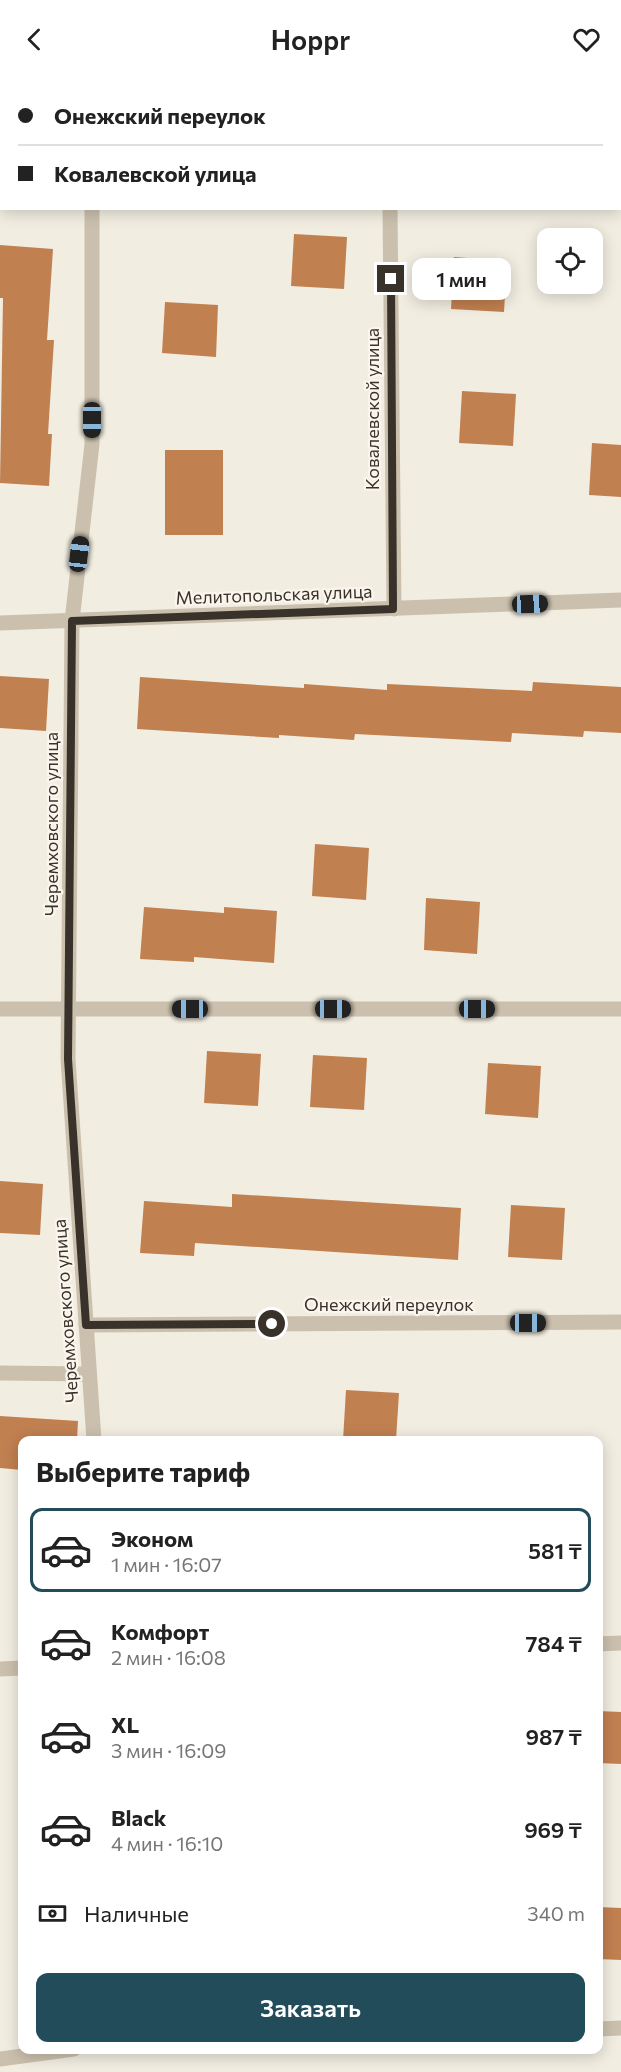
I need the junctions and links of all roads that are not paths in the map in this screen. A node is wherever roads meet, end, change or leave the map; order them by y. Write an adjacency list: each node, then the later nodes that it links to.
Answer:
1 (92, 210): 5 (street, Черемховского улица)
2 (390, 210): 4 (street, Ковалевской улица)
3 (621, 600): 4 (street, Мелитопольская улица)
4 (393, 609): 5 (street, Мелитопольская улица)
5 (72, 621): 6 (street, Мелитопольская улица); 8 (street, Черемховского улица)
6 (0, 623)
7 (0, 1009): 8 (street)
8 (70, 1009): 9 (street); 11 (street, Черемховского улица)
9 (621, 1009)
10 (621, 1322): 11 (street, Онежский переулок)
11 (86, 1325): 13 (street, Черемховского улица)
12 (0, 1373): 13 (street)
13 (89, 1374): 14 (street, Черемховского улица)
14 (93, 1436)
15 (621, 1643): 16 (street)
16 (603, 1644)
17 (18, 1668): 18 (street)
18 (0, 1669)
19 (603, 2028): 20 (street)
20 (621, 2028)
21 (37, 2054): 22 (street)
22 (0, 2059)

